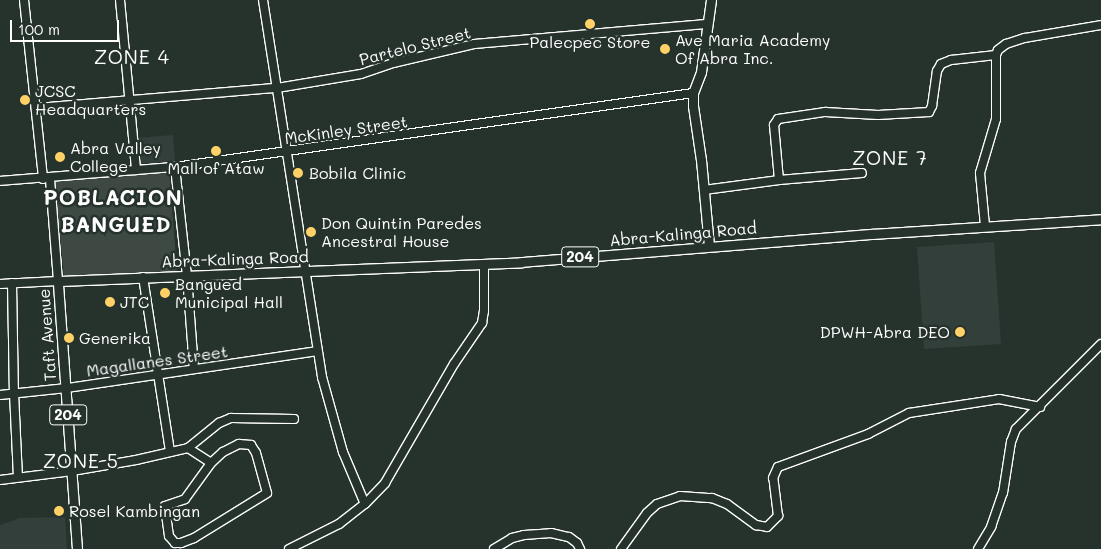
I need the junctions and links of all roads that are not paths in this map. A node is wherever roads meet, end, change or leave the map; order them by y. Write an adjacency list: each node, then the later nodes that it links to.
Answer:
1 (24, 0): 11 (street, Taft Avenue)
2 (120, 0): 10 (street)
3 (263, 0): 8 (street)
4 (711, 0): 5 (main road)
5 (706, 24): 8 (street, Partelo Street); 9 (main road)
6 (1101, 25): 7 (street)
7 (996, 56): 17 (street); 21 (street)
8 (277, 88): 10 (street, Partelo Street); 12 (street)
9 (693, 93): 12 (street, McKinley Street); 19 (main road)
10 (131, 101): 11 (street, Partelo Street); 14 (street)
11 (37, 108): 16 (street, Taft Avenue)
12 (287, 151): 13 (street, McKinley Street); 24 (street)
13 (175, 167): 14 (street, McKinley Street); 25 (street)
14 (136, 170): 16 (street, McKinley Street)
15 (862, 173): 17 (street)
16 (46, 179): 18 (street, McKinley Street); 27 (street, Taft Avenue)
17 (779, 180): 19 (street)
18 (0, 181)
19 (704, 190): 22 (main road)
20 (1101, 219): 21 (main road, Abra-Kalinga Road / 204)
21 (985, 226): 22 (main road, Abra-Kalinga Road / 204)
22 (709, 246): 23 (main road, Abra-Kalinga Road / 204)
23 (484, 264): 24 (main road, Abra-Kalinga Road / 204); 45 (street)
24 (306, 271): 25 (main road, Abra-Kalinga Road / 204); 31 (street)
25 (187, 276): 26 (main road, Abra-Kalinga Road / 204); 32 (street)
26 (143, 277): 27 (main road, Abra-Kalinga Road / 204); 33 (street)
27 (58, 281): 28 (street); 34 (main road, Taft Avenue / 204)
28 (12, 283): 29 (street); 35 (street)
29 (0, 284)
30 (1101, 344): 37 (street)
31 (317, 351): 32 (street, Magallanes Street); 45 (street)
32 (194, 369): 33 (street, Magallanes Street)
33 (158, 375): 34 (street, Magallanes Street); 40 (street)
34 (67, 388): 35 (street, Magallanes Street); 42 (main road, Taft Avenue / 204)
35 (14, 393): 36 (street, Magallanes Street); 43 (street)
36 (0, 395)
37 (1040, 406): 50 (street); 51 (street)
38 (294, 419): 39 (street)
39 (188, 448): 40 (street); 41 (street)
40 (170, 452): 42 (street)
41 (211, 463): 41 (street)
42 (72, 471): 43 (street); 46 (main road, Taft Avenue / 204)
43 (18, 477): 44 (street)
44 (0, 480)
45 (365, 504): 47 (street)
46 (77, 549)
47 (289, 549)
48 (494, 549): 49 (street)
49 (580, 549)
50 (621, 549)
51 (978, 549)

